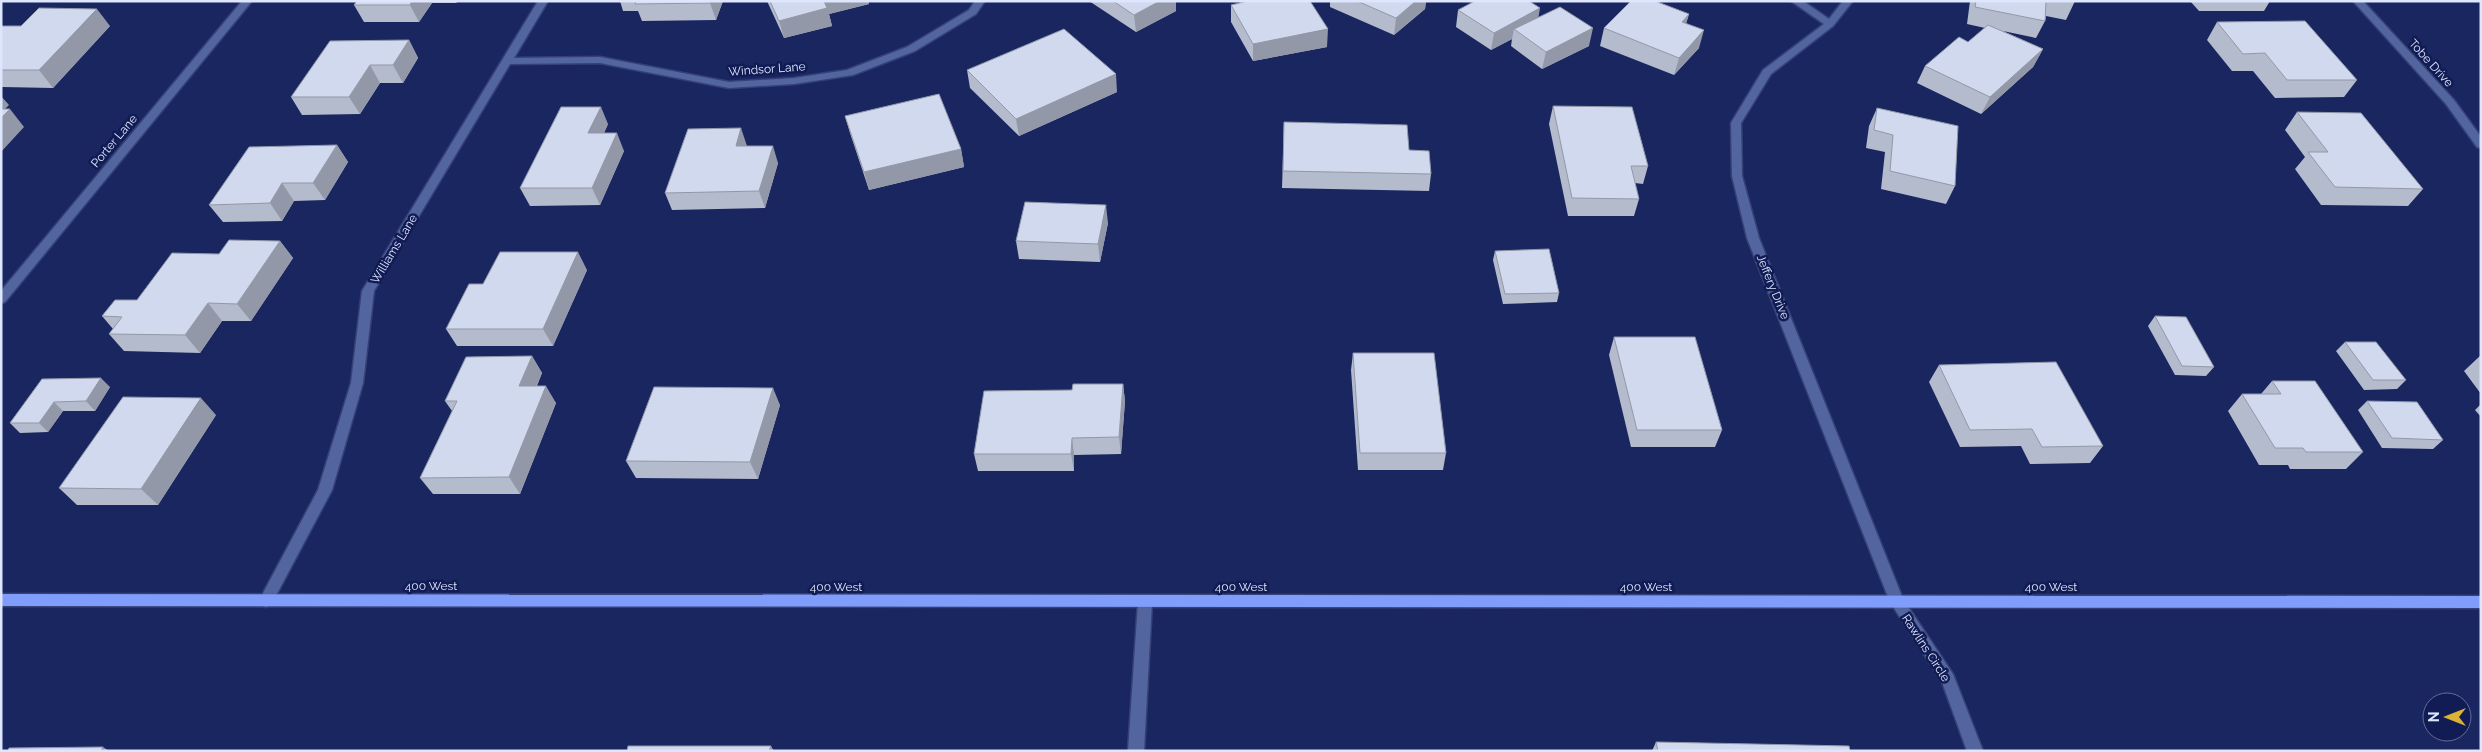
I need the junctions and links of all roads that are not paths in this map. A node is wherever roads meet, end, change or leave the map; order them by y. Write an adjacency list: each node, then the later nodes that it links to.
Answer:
1 (248, 1): 10 (street, Porter Lane)
2 (543, 1): 8 (street, Williams Lane)
3 (980, 1): 8 (street, Windsor Lane)
4 (1796, 1): 7 (street)
5 (1848, 1): 7 (street, Jeffery Drive)
6 (2358, 1): 9 (street, Tobe Drive)
7 (1830, 24): 14 (street, Jeffery Drive)
8 (506, 62): 12 (street, Williams Lane)
9 (2481, 145)
10 (1, 299)
11 (1, 600): 12 (main road, 400 West)
12 (266, 601): 13 (main road, 400 West)
13 (1144, 602): 14 (main road, 400 West); 16 (street)
14 (1896, 602): 15 (main road, 400 West); 17 (street, Rawlins Circle)
15 (2481, 602)
16 (1136, 751)
17 (1975, 751)

